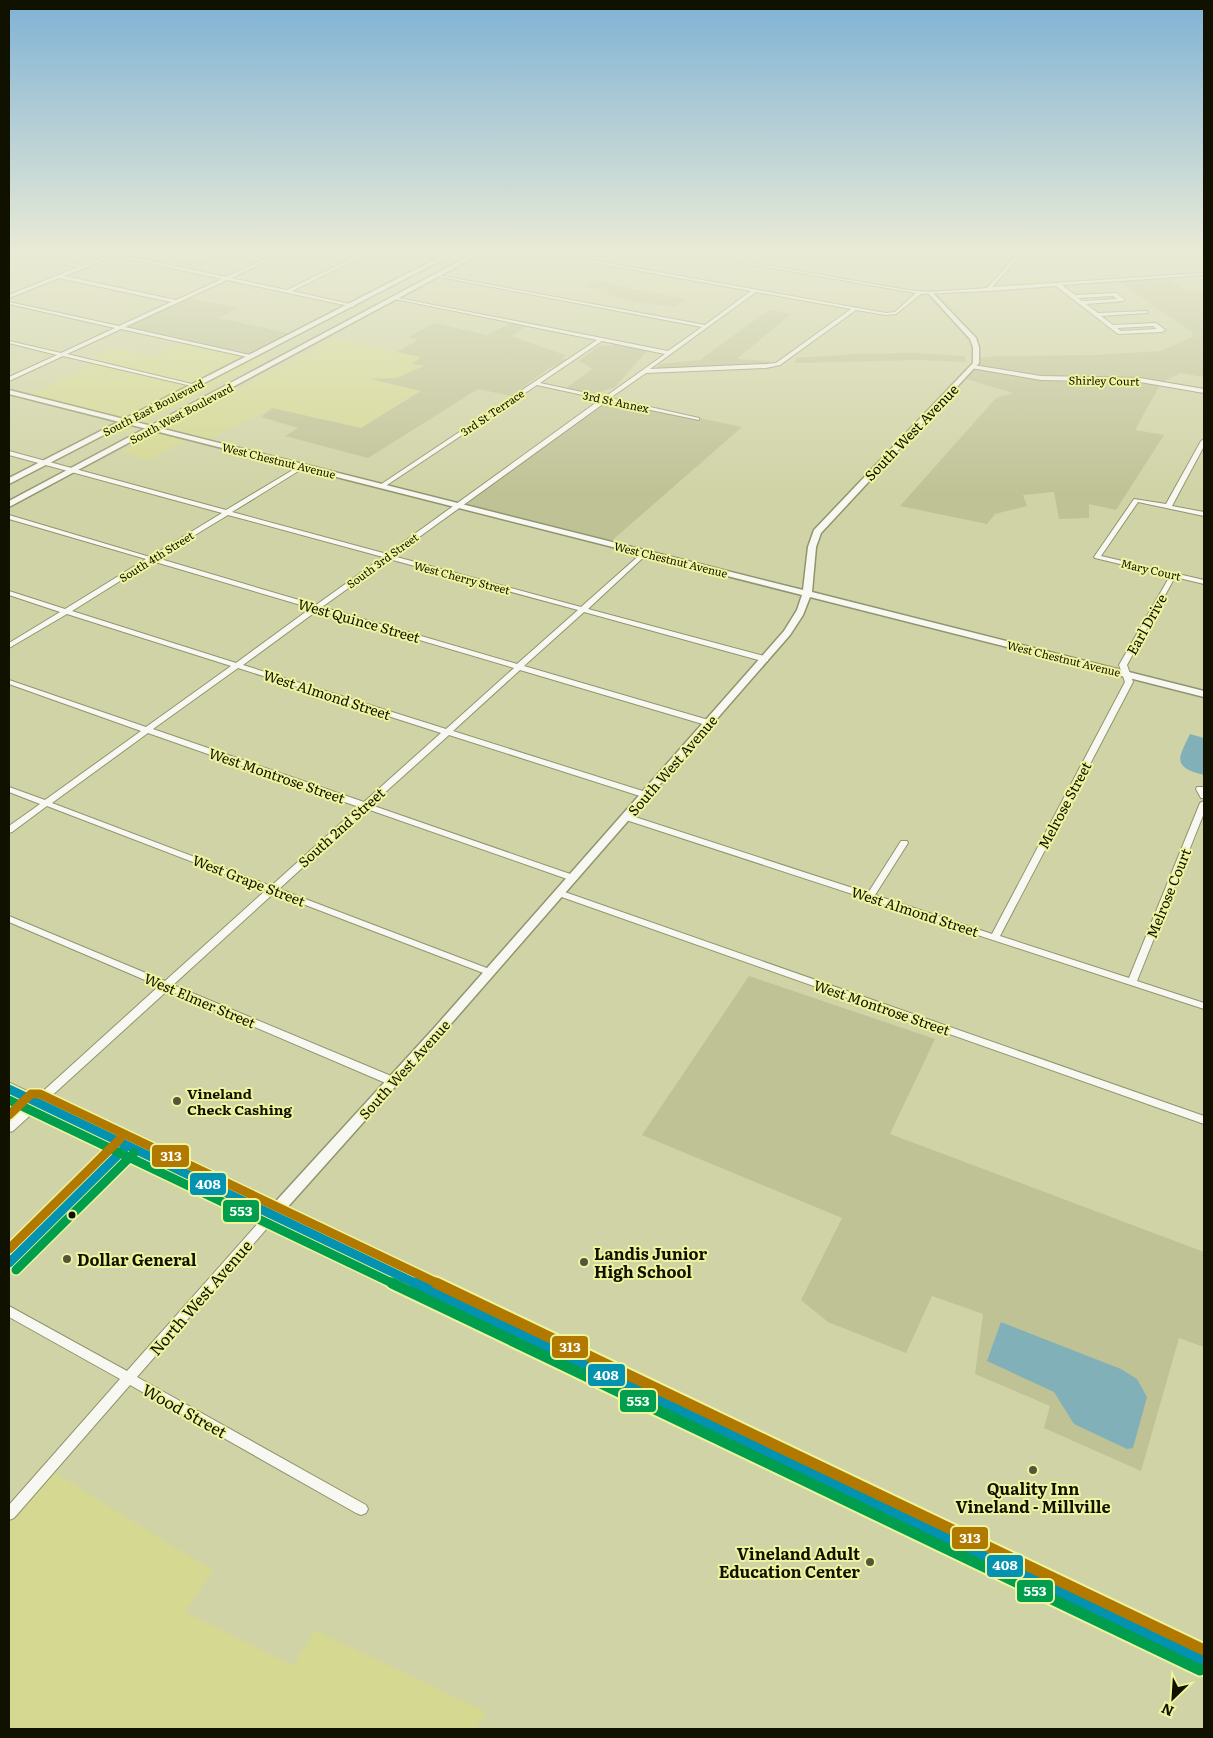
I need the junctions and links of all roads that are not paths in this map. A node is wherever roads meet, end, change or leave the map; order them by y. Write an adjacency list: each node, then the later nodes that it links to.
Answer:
1 (113, 331): 14 (street)
2 (134, 331): 15 (street)
3 (302, 331): 15 (main road, South East Boulevard)
4 (333, 331): 26 (main road, South West Boulevard)
5 (562, 331): 11 (street)
6 (698, 331): 13 (street, South 3rd Street)
7 (823, 331): 17 (street)
8 (967, 331): 16 (street)
9 (1117, 331): 10 (street)
10 (1150, 331)
11 (602, 339): 13 (street); 19 (street, 3rd St Terrace)
12 (9, 342): 14 (street)
13 (668, 353): 17 (street, South 3rd Street)
14 (61, 354): 18 (street); 20 (street)
15 (250, 357): 20 (main road, South East Boulevard)
16 (973, 367): 21 (street, Shirley Court); 46 (street, South West Avenue)
17 (644, 371): 23 (street, South 3rd Street)
18 (9, 379)
19 (535, 383): 23 (street, 3rd St Annex); 33 (street, 3rd St Terrace)
20 (194, 386): 25 (main road, South East Boulevard)
21 (1204, 391)
22 (9, 392): 25 (street, West Chestnut Avenue)
23 (605, 398): 24 (street, 3rd St Annex); 35 (street, South 3rd Street)
24 (697, 419)
25 (126, 421): 26 (street, West Chestnut Avenue); 29 (main road, South East Boulevard)
26 (152, 428): 30 (street, West Chestnut Avenue); 31 (main road, South West Boulevard)
27 (1204, 441): 36 (street)
28 (9, 453): 29 (street, West Cherry Street)
29 (44, 462): 31 (street, West Cherry Street); 32 (main road, South East Boulevard)
30 (303, 466): 33 (street, West Chestnut Avenue); 37 (street, South 4th Street)
31 (73, 470): 34 (main road, South West Boulevard); 37 (street, West Cherry Street)
32 (9, 481)
33 (382, 486): 35 (street, West Chestnut Avenue)
34 (9, 504)
35 (457, 505): 40 (street, West Chestnut Avenue); 41 (street, South 3rd Street)
36 (1168, 507): 38 (street); 43 (street, Mary Court)
37 (227, 512): 41 (street, West Cherry Street); 42 (street, South 4th Street)
38 (1204, 514)
39 (9, 517): 42 (street, West Quince Street)
40 (645, 552): 46 (street, West Chestnut Avenue); 48 (street, South 2nd Street)
41 (387, 556): 47 (street, South 3rd Street); 48 (street, West Cherry Street)
42 (150, 559): 47 (street, West Quince Street); 49 (street, South 4th Street)
43 (1174, 574): 44 (street, Mary Court); 54 (street, Earl Drive)
44 (1204, 582)
45 (9, 593): 49 (street, West Almond Street)
46 (807, 594): 51 (street, South West Avenue); 54 (street, West Chestnut Avenue)
47 (316, 608): 52 (street, South 3rd Street); 53 (street, West Quince Street)
48 (583, 610): 51 (street, West Cherry Street); 53 (street, South 2nd Street)
49 (66, 611): 50 (street, South 4th Street); 52 (street, West Almond Street)
50 (9, 646)
51 (765, 659): 57 (street, South West Avenue)
52 (236, 665): 58 (street, South 3rd Street); 59 (street, West Almond Street)
53 (518, 667): 57 (street, West Quince Street); 59 (street, South 2nd Street)
54 (1126, 674): 56 (street, West Chestnut Avenue); 73 (street, Melrose Street)
55 (9, 682): 58 (street, West Montrose Street)
56 (1204, 694)
57 (709, 723): 61 (street, South West Avenue)
58 (147, 730): 62 (street, South 3rd Street); 64 (street, West Montrose Street)
59 (446, 732): 61 (street, West Almond Street); 64 (street, South 2nd Street)
60 (9, 789): 62 (street, West Grape Street)
61 (646, 795): 65 (street, South West Avenue)
62 (46, 803): 66 (street, South 3rd Street); 69 (street, West Grape Street)
63 (1204, 803): 75 (street, Melrose Court)
64 (365, 806): 68 (street, West Montrose Street); 69 (street, South 2nd Street)
65 (626, 817): 68 (street, South West Avenue); 71 (street, West Almond Street)
66 (9, 830)
67 (904, 843): 71 (street)
68 (573, 878): 70 (street, South West Avenue)
69 (273, 889): 74 (street, West Grape Street); 76 (street, South 2nd Street)
70 (560, 893): 74 (street, South West Avenue); 81 (street, West Montrose Street)
71 (870, 896): 73 (street, West Almond Street)
72 (9, 919): 76 (street, West Elmer Street)
73 (995, 937): 75 (street, West Almond Street)
74 (489, 972): 78 (street, South West Avenue)
75 (1132, 982): 77 (street, West Almond Street)
76 (166, 986): 78 (street, West Elmer Street); 80 (street, South 2nd Street)
77 (1204, 1006)
78 (392, 1082): 83 (street, South West Avenue)
79 (9, 1090): 80 (main road)
80 (36, 1103): 82 (street, South 2nd Street); 83 (main road)
81 (1204, 1120)
82 (9, 1128)
83 (272, 1215): 85 (street, North West Avenue); 88 (main road)
84 (9, 1311): 85 (street, Wood Street)
85 (129, 1378): 86 (street, Wood Street); 87 (street, North West Avenue)
86 (361, 1509)
87 (9, 1514)
88 (1204, 1661)

